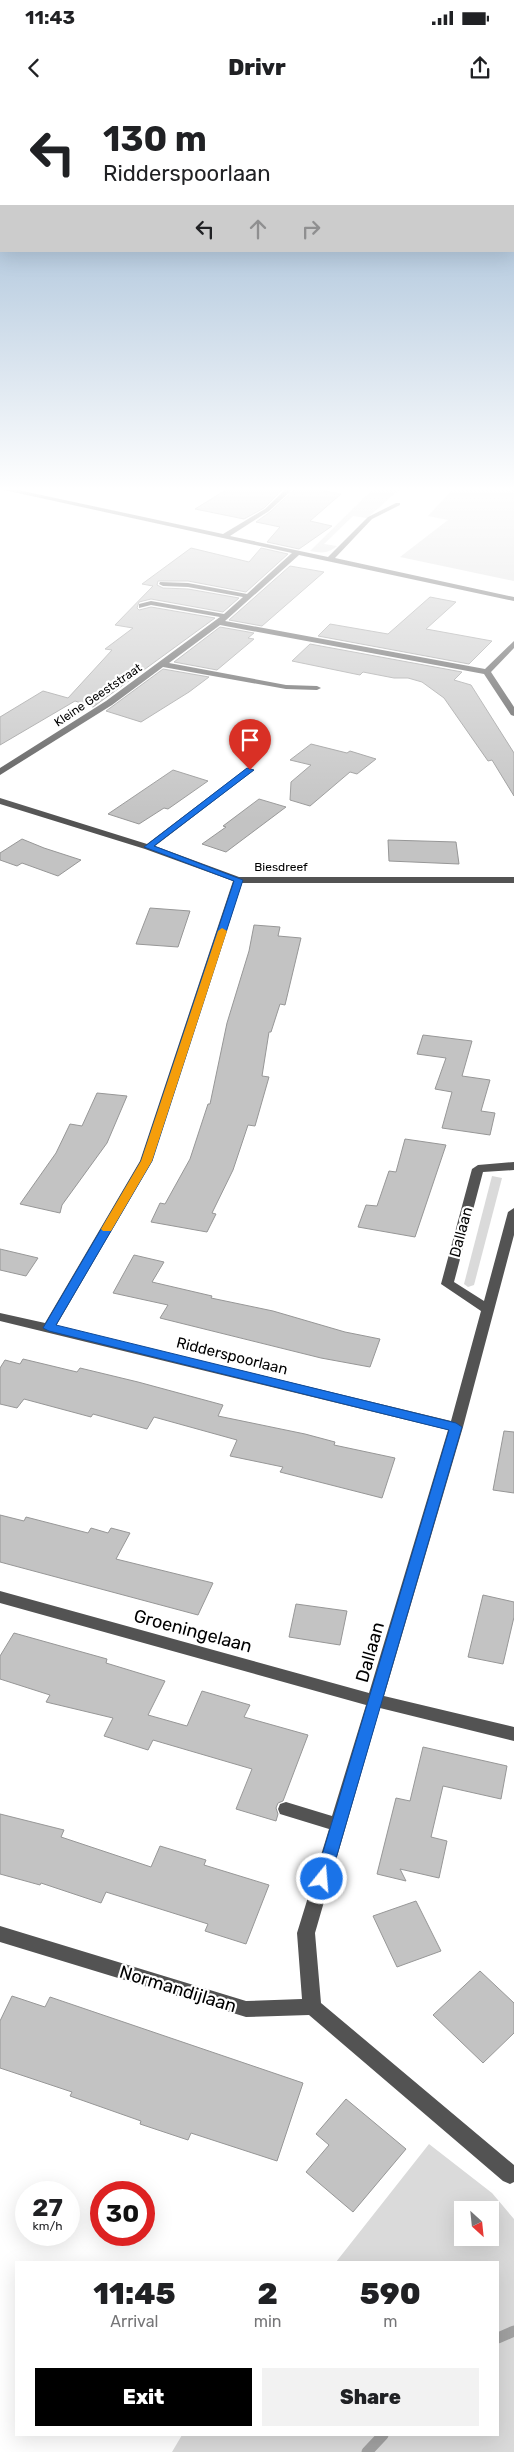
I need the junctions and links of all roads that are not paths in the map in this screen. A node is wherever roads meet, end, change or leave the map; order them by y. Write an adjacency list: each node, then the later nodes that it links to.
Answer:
1 (244, 600): 3 (street, Kleine Geeststraat)
2 (142, 606): 3 (street)
3 (222, 619): 5 (street, Kleine Geeststraat); 6 (street)
4 (514, 643): 6 (street)
5 (162, 664): 7 (street); 10 (street, Kleine Geeststraat)
6 (487, 672): 8 (street)
7 (317, 688)
8 (514, 713)
9 (250, 770): 12 (street)
10 (0, 772)
11 (0, 801): 12 (street, Biesdreef)
12 (148, 847): 13 (street, Biesdreef)
13 (238, 880): 14 (street, Biesdreef); 19 (street)
14 (514, 880)
15 (514, 1166): 17 (street, Dallaan)
16 (514, 1212): 17 (street, Dallaan)
17 (487, 1309): 20 (street, Dallaan)
18 (0, 1317): 19 (street, Ridderspoorlaan)
19 (49, 1328): 20 (street, Ridderspoorlaan)
20 (456, 1427): 22 (street, Dallaan)
21 (0, 1597): 22 (street, Groeningelaan)
22 (376, 1701): 23 (street, Groeningelaan); 25 (street, Dallaan)
23 (514, 1734)
24 (286, 1809): 25 (street)
25 (339, 1825): 27 (street, Dallaan)
26 (0, 1934): 27 (street, Normandijlaan)
27 (312, 2007): 28 (street)
28 (510, 2174)

